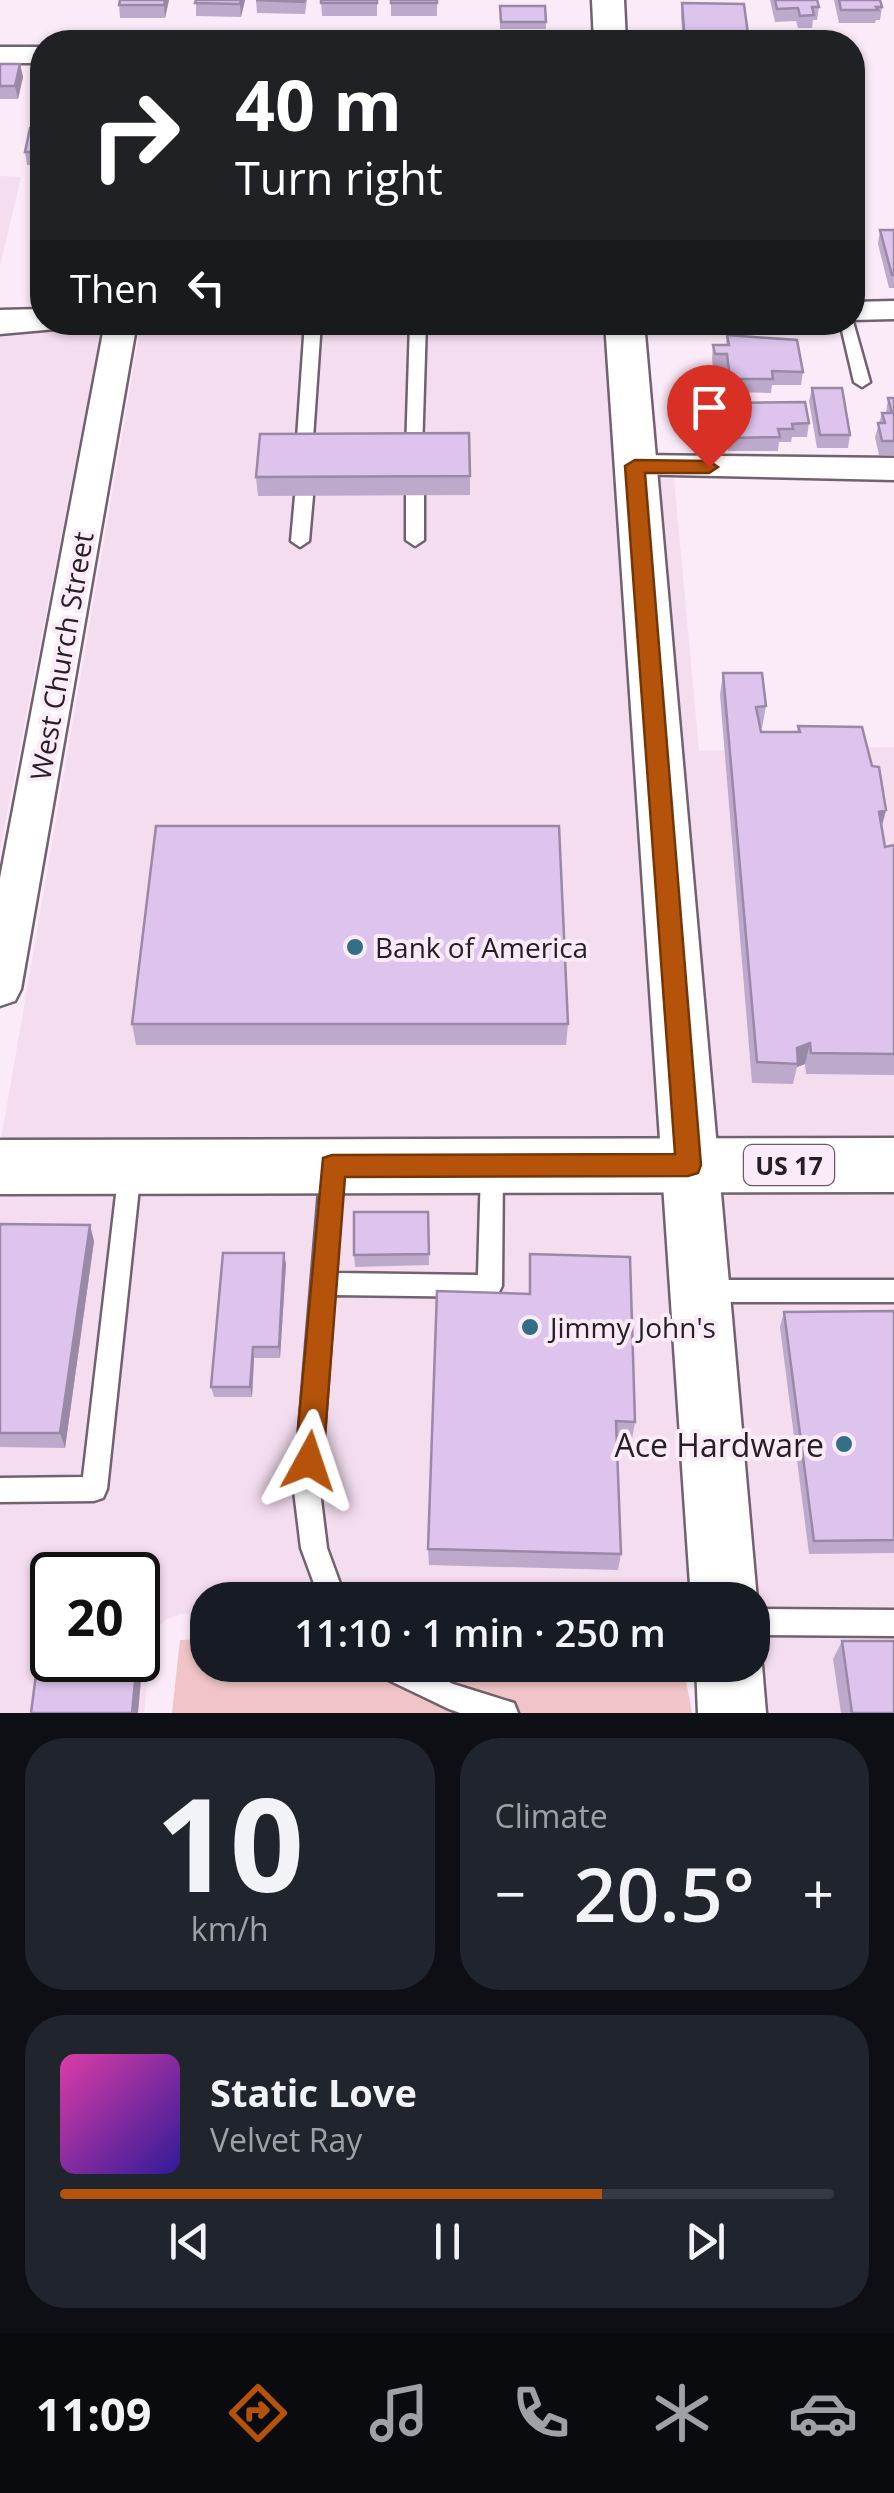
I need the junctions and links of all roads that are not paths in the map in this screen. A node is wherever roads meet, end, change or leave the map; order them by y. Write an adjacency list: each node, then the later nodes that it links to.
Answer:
1 (608, 0): 2 (street)
2 (609, 30)
3 (0, 55): 4 (street)
4 (30, 55)
5 (865, 310): 6 (street)
6 (894, 310)
7 (0, 322): 8 (street)
8 (30, 322)
9 (119, 335): 23 (street, West Church Street)
10 (311, 335): 16 (lane)
11 (418, 335): 15 (lane)
12 (625, 335): 17 (street)
13 (851, 335): 14 (lane)
14 (862, 382)
15 (414, 452)
16 (304, 453)
17 (635, 466): 18 (street); 24 (street)
18 (894, 469)
19 (415, 495): 21 (lane)
20 (304, 496): 22 (lane)
21 (415, 540)
22 (300, 541)
23 (0, 989)
24 (688, 1165): 25 (main road, US 17); 27 (main road, US 17); 31 (street)
25 (894, 1165)
26 (332, 1166): 27 (main road, US 17); 29 (main road, US 17); 30 (lane)
27 (492, 1166): 30 (lane)
28 (0, 1167): 29 (main road, US 17)
29 (130, 1167): 33 (lane)
30 (326, 1284): 34 (lane)
31 (700, 1291): 32 (lane); 35 (street)
32 (894, 1291)
33 (0, 1490)
34 (326, 1582)
35 (723, 1582)
36 (770, 1622): 37 (lane)
37 (894, 1623)
38 (420, 1682): 40 (lane)
39 (730, 1682): 41 (street)
40 (504, 1713)
41 (732, 1713)

